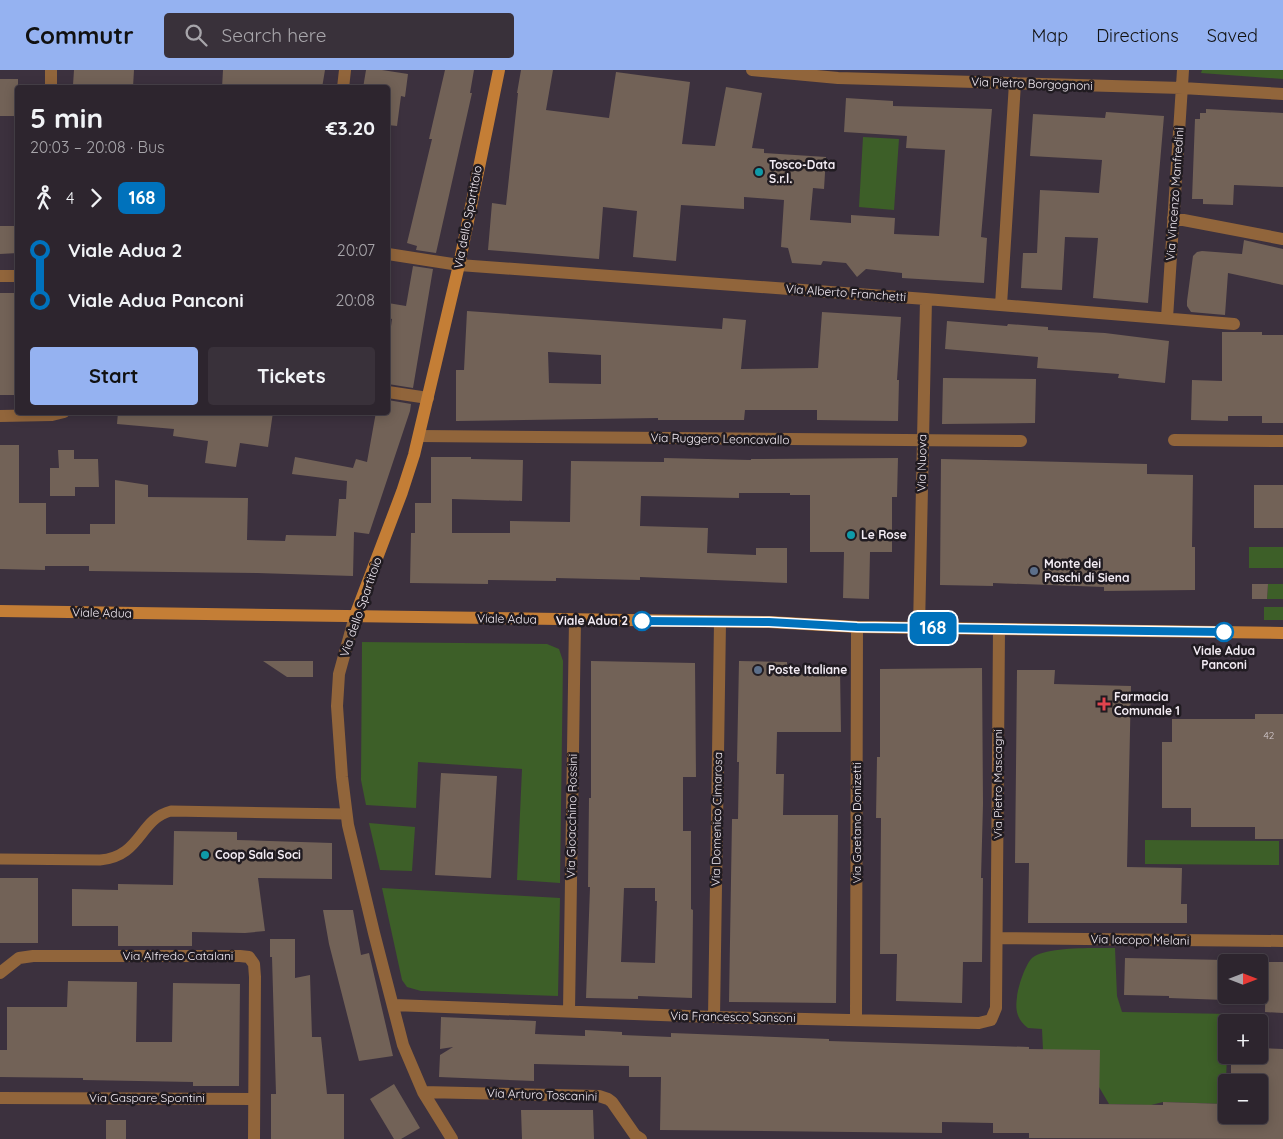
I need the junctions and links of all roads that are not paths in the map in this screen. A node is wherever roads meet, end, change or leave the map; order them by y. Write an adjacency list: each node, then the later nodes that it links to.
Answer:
1 (51, 70): 7 (street)
2 (345, 70): 8 (street)
3 (498, 70): 14 (main road, Via dello Spartitoio)
4 (752, 70): 6 (street, Via Pietro Borgognoni)
5 (1183, 70): 9 (street, Via Vincenzo Manfredini)
6 (1015, 83): 9 (street, Via Pietro Borgognoni); 18 (street)
7 (51, 85)
8 (343, 85)
9 (1182, 88): 10 (street, Via Pietro Borgognoni); 11 (street, Via Vincenzo Manfredini)
10 (1283, 94)
11 (1173, 218): 12 (street); 19 (street, Via Vincenzo Manfredini)
12 (1283, 238)
13 (390, 254): 14 (street, Via Alberto Franchetti)
14 (459, 265): 17 (street, Via Alberto Franchetti); 22 (main road, Via dello Spartitoio)
15 (0, 276): 16 (street)
16 (15, 276)
17 (926, 298): 18 (street, Via Alberto Franchetti); 26 (street, Via Nuova)
18 (1001, 304): 19 (street, Via Alberto Franchetti)
19 (1167, 318): 20 (street, Via Alberto Franchetti)
20 (1234, 324)
21 (390, 392): 22 (street)
22 (428, 398): 25 (main road, Via dello Spartitoio)
23 (21, 415): 24 (street)
24 (0, 416)
25 (419, 436): 26 (street, Via Ruggero Leoncavallo); 31 (main road, Via dello Spartitoio)
26 (922, 440): 28 (street, Via Ruggero Leoncavallo); 35 (street, Via Nuova)
27 (1174, 440): 29 (street)
28 (1021, 441)
29 (1283, 441)
30 (0, 611): 31 (main road, Viale Adua)
31 (355, 616): 32 (main road, Viale Adua); 38 (street, Via dello Spartitoio)
32 (575, 620): 33 (main road, Viale Adua); 44 (street, Via Gioacchino Rossini)
33 (720, 622): 34 (main road, Viale Adua); 45 (street, Via Domenico Cimarosa)
34 (857, 627): 35 (main road, Viale Adua); 46 (street, Via Gaetano Donizetti)
35 (919, 628): 36 (main road, Viale Adua)
36 (999, 629): 37 (main road, Viale Adua); 40 (street, Via Pietro Mascagni)
37 (1283, 633)
38 (346, 814): 39 (lane); 43 (street, Via dello Spartitoio)
39 (0, 859)
40 (998, 938): 41 (street, Via Iacopo Melani); 46 (street, Via Francesco Sansoni)
41 (1283, 941)
42 (0, 973): 49 (street, Via Alfredo Catalani)
43 (393, 1005): 44 (street, Via Francesco Sansoni); 47 (street, Via dello Spartitoio)
44 (569, 1011): 45 (street, Via Francesco Sansoni)
45 (714, 1017): 46 (street, Via Francesco Sansoni)
46 (856, 1020)
47 (424, 1092): 51 (street, Via dello Spartitoio); 52 (street, Via Arturo Toscanini)
48 (0, 1098): 49 (street, Via Gaspare Spontini)
49 (254, 1099): 50 (street)
50 (254, 1139)
51 (452, 1139)
52 (641, 1139)

